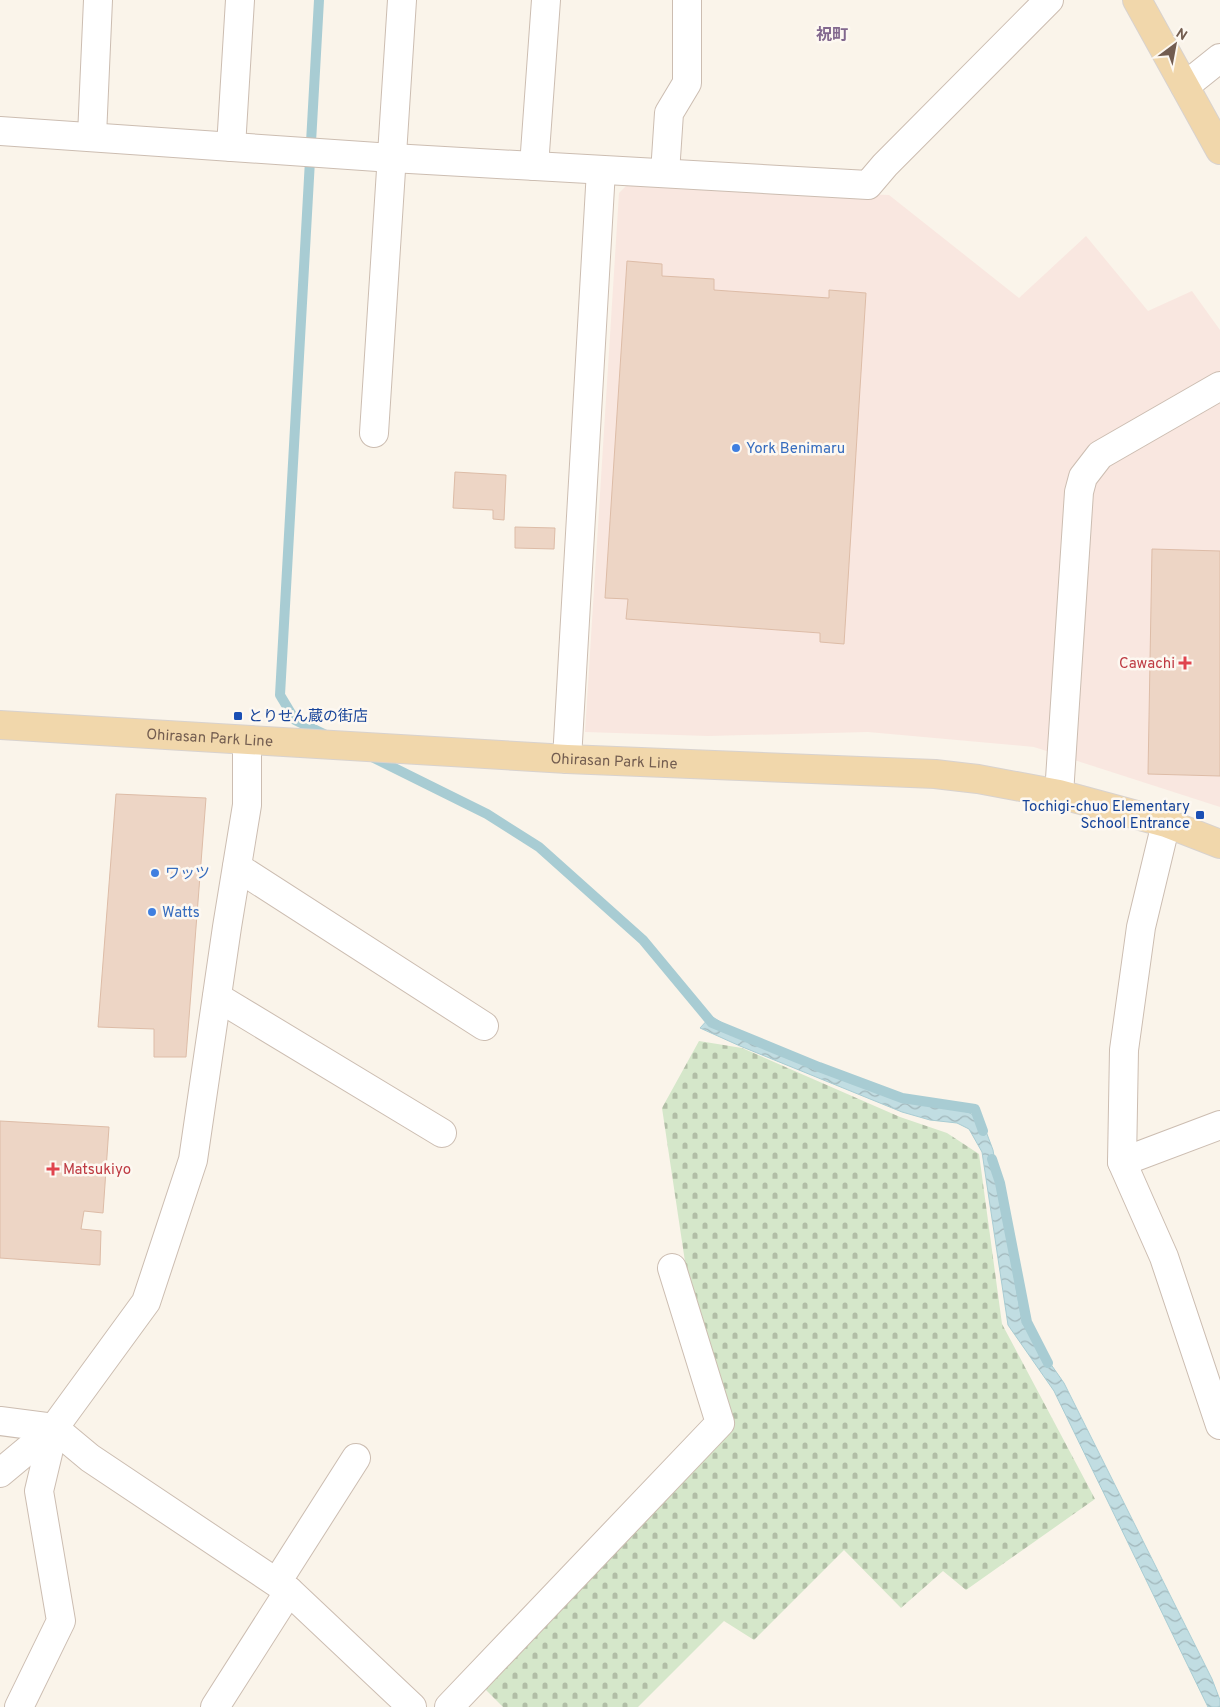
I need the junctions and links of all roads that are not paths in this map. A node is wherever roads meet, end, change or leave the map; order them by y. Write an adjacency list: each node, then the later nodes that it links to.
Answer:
1 (98, 0): 11 (street)
2 (240, 0): 12 (street)
3 (402, 0): 14 (street)
4 (546, 0): 15 (street)
5 (687, 0): 17 (street)
6 (1049, 0): 17 (street)
7 (1137, 0): 9 (main road)
8 (1220, 58): 9 (street)
9 (1185, 86): 13 (main road)
10 (0, 131): 11 (street)
11 (92, 136): 12 (street)
12 (231, 147): 14 (street)
13 (1220, 150)
14 (392, 158): 15 (street); 19 (street)
15 (534, 166): 16 (street)
16 (600, 170): 17 (street); 22 (street)
17 (665, 172)
18 (1220, 386): 23 (street)
19 (374, 433)
20 (0, 725): 21 (main road, Ohirasan Park Line)
21 (248, 740): 22 (main road, Ohirasan Park Line); 26 (street)
22 (567, 759): 23 (main road, Ohirasan Park Line)
23 (1059, 794): 24 (main road, Ohirasan Park Line)
24 (1166, 823): 25 (main road, Ohirasan Park Line); 31 (street)
25 (1220, 844)
26 (236, 867): 27 (street); 28 (street)
27 (217, 997): 30 (street); 35 (street)
28 (484, 1026)
29 (1220, 1126): 31 (street)
30 (442, 1133)
31 (1122, 1162): 34 (street)
32 (672, 1268): 42 (street)
33 (0, 1421): 35 (street)
34 (1220, 1423)
35 (54, 1428): 37 (street); 38 (street); 39 (street)
36 (356, 1458): 38 (street)
37 (0, 1472)
38 (283, 1587): 40 (street); 41 (street)
39 (19, 1707)
40 (215, 1707)
41 (412, 1707)
42 (449, 1707)

